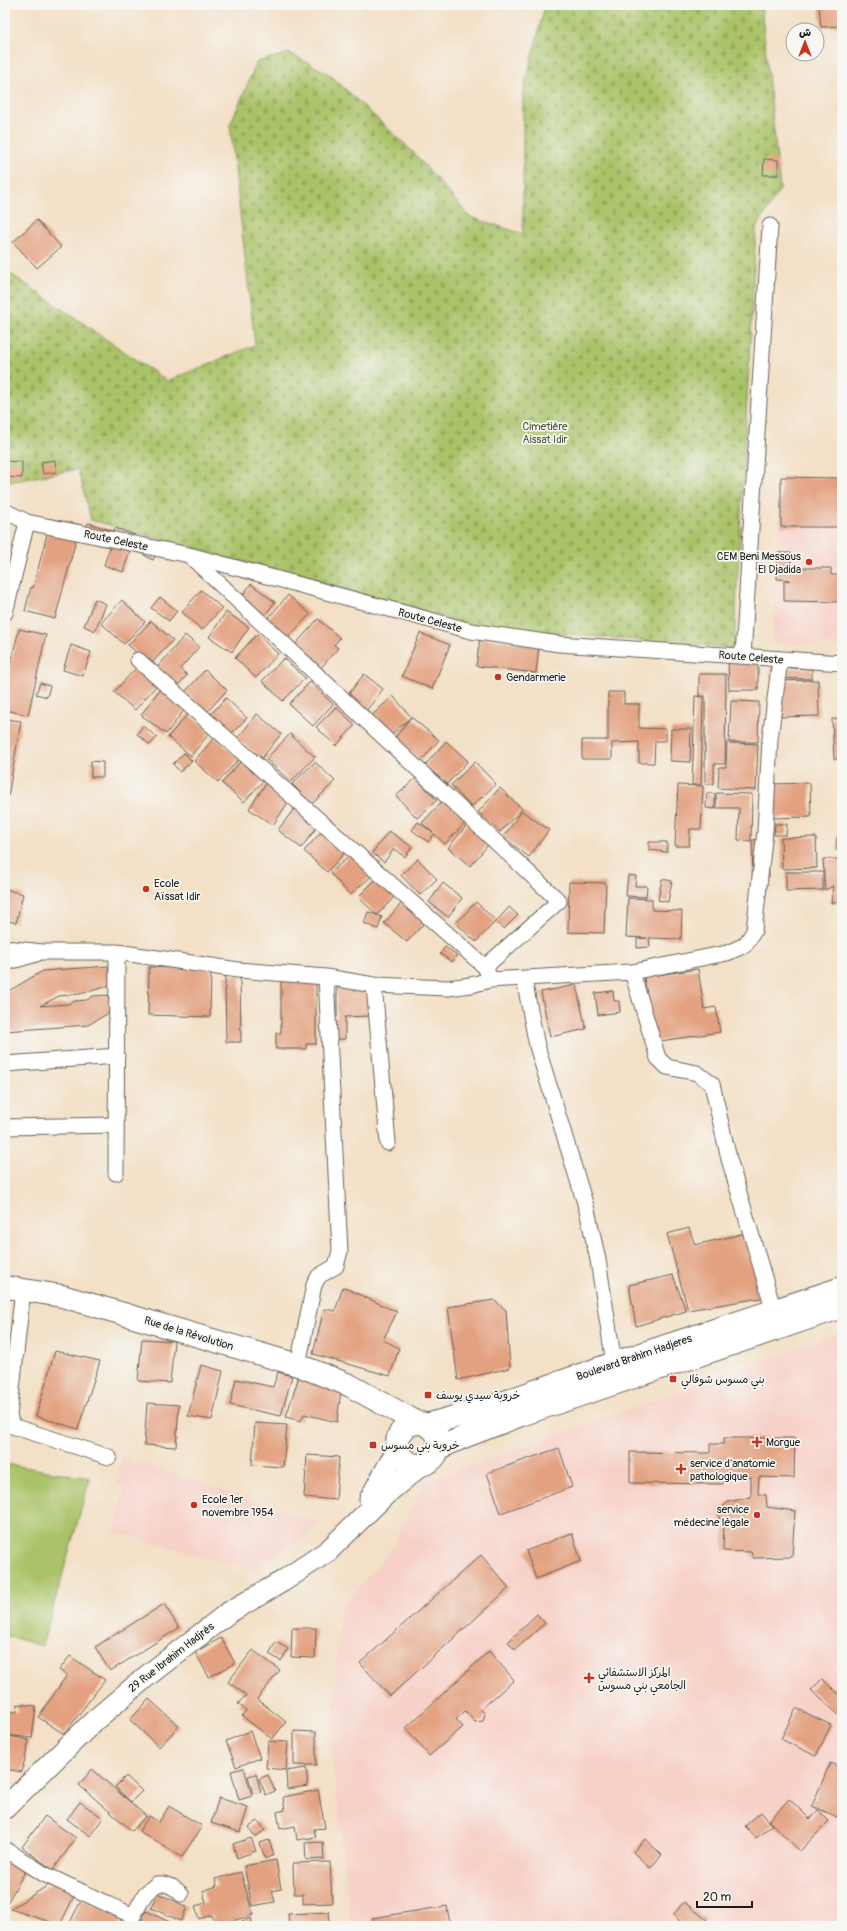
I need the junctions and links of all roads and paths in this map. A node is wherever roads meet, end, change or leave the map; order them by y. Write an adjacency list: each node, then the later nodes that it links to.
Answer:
1 (770, 226): 6 (street)
2 (5, 511): 3 (street, Route Celeste)
3 (27, 522): 4 (street, Route Celeste); 5 (street)
4 (189, 555): 6 (street, Route Celeste); 15 (street)
5 (5, 613)
6 (744, 656): 7 (street, Route Celeste)
7 (780, 659): 9 (street, Route Celeste); 14 (street)
8 (138, 660): 15 (street)
9 (842, 663)
10 (5, 948): 11 (street)
11 (43, 952): 12 (street); 13 (street)
12 (117, 952): 16 (street); 19 (street)
13 (5, 963)
14 (632, 972): 17 (street); 28 (street)
15 (488, 974): 17 (street); 18 (street)
16 (326, 978): 18 (street); 30 (street)
17 (524, 979): 29 (street)
18 (374, 985): 23 (street)
19 (117, 1056): 20 (street); 21 (street)
20 (5, 1064)
21 (116, 1125): 22 (street); 24 (street)
22 (5, 1127)
23 (388, 1143)
24 (116, 1173)
25 (14, 1288): 30 (main road, Rue de la Révolution); 35 (street)
26 (842, 1288): 28 (main road, Boulevard Brahim Hadjeres)
27 (842, 1307): 34 (main road, Boulevard Brahim Hadjeres)
28 (774, 1311): 29 (main road, Boulevard Brahim Hadjeres)
29 (614, 1363): 32 (main road, Boulevard Brahim Hadjeres)
30 (298, 1366): 31 (main road, Rue de la Révolution)
31 (368, 1395): 32 (main road, Rue de la Révolution); 33 (main road)
32 (422, 1424): 33 (main road); 34 (main road)
33 (398, 1442): 36 (main road); 37 (main road, 29 Rue Ibrahim Hadjrès)
34 (439, 1448): 36 (main road)
35 (109, 1457)
36 (421, 1465): 37 (main road, 29 Rue Ibrahim Hadjrès)
37 (353, 1527): 38 (main road, 29 Rue Ibrahim Hadjrès)
38 (5, 1808)
39 (5, 1849): 40 (street)
40 (181, 1894)

